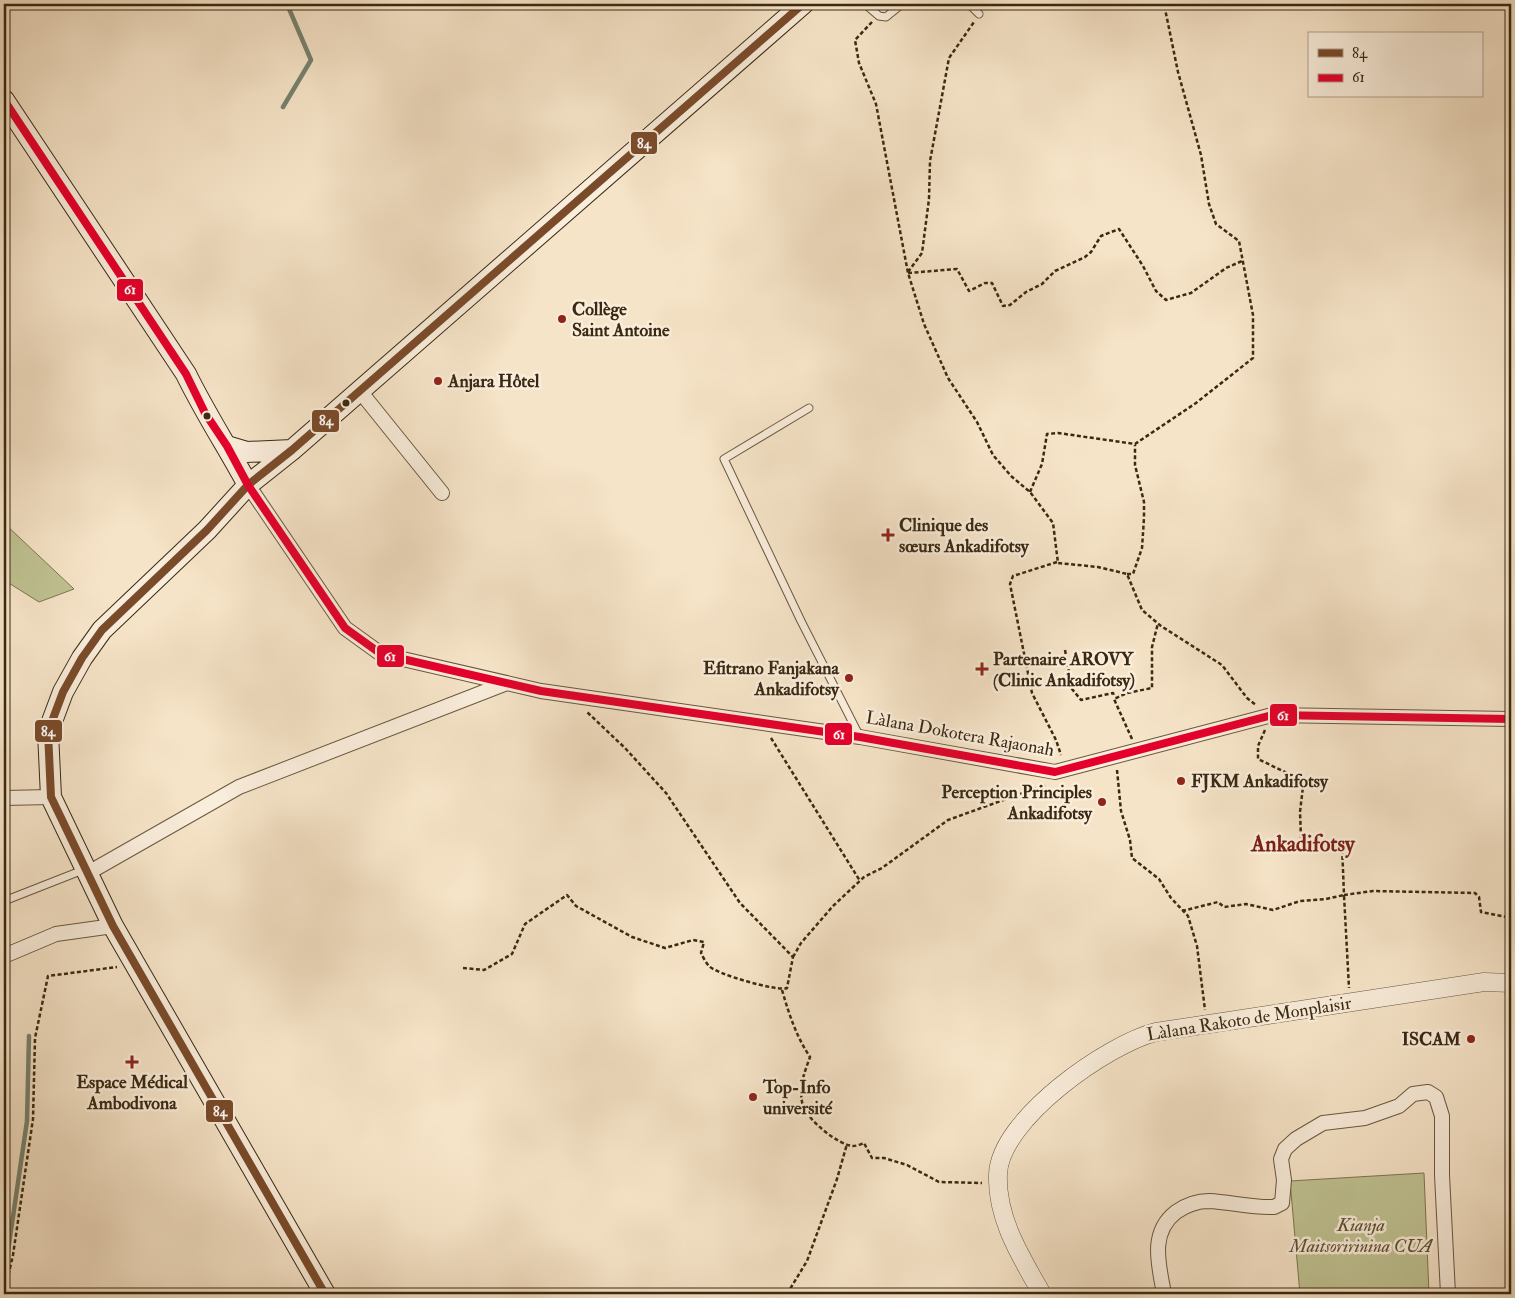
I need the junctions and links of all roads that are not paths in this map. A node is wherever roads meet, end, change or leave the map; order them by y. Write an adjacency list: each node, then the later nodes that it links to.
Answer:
1 (803, 4): 9 (main road)
2 (865, 4): 3 (lane)
3 (902, 4)
4 (969, 4): 5 (lane)
5 (979, 14)
6 (4, 100): 8 (main road)
7 (4, 122): 8 (main road)
8 (35, 160): 11 (main road)
9 (359, 390): 12 (main road); 14 (street)
10 (809, 408): 17 (lane)
11 (227, 446): 12 (main road); 13 (main road)
12 (292, 450): 13 (main road)
13 (248, 485): 15 (street, Làlana Dokotera Rajaonah); 18 (main road)
14 (442, 493)
15 (506, 683): 17 (street, Làlana Dokotera Rajaonah); 20 (street)
16 (1511, 719): 17 (street, Làlana Dokotera Rajaonah)
17 (860, 736)
18 (52, 797): 19 (street); 20 (main road)
19 (4, 798)
20 (87, 871): 21 (lane); 22 (main road)
21 (4, 901)
22 (113, 926): 23 (street); 25 (main road)
23 (4, 956)
24 (1511, 983): 26 (street, Làlana Rakoto de Monplaisir)
25 (325, 1294)
26 (1042, 1294)
27 (1164, 1294): 28 (street)
28 (1448, 1294)

